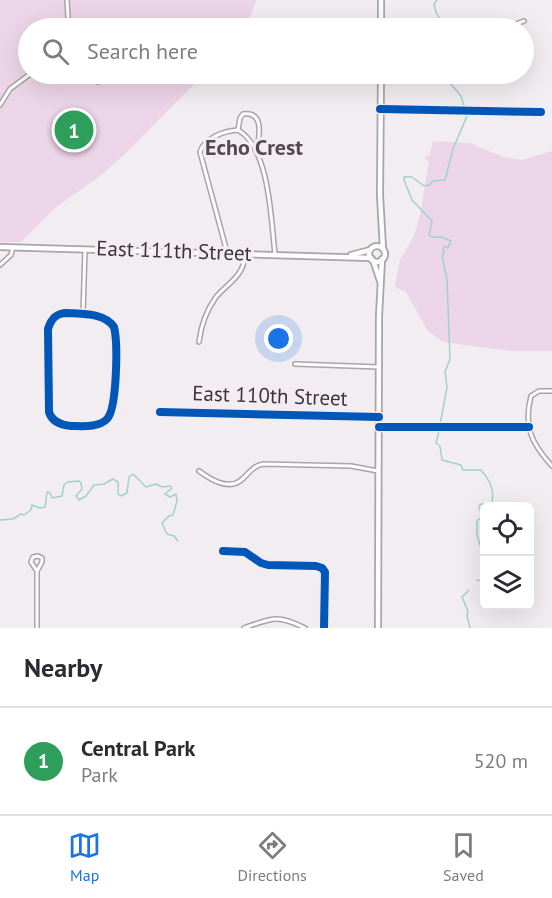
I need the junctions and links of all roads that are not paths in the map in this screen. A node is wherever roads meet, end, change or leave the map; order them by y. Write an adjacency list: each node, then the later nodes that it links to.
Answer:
1 (68, 0): 3 (street)
2 (381, 0): 4 (main road)
3 (68, 17)
4 (381, 18)
5 (18, 82): 7 (street)
6 (381, 84): 8 (main road)
7 (0, 105)
8 (380, 109): 9 (street); 12 (main road)
9 (541, 112)
10 (238, 130): 11 (street); 11 (street); 18 (street)
11 (257, 154): 20 (street)
12 (381, 234): 15 (main road); 17 (main road)
13 (0, 247): 14 (main road, East 111th Street)
14 (13, 247): 16 (main road, East 111th Street); 24 (street)
15 (372, 248): 17 (main road); 21 (main road, East 111th Street); 22 (main road)
16 (85, 249): 18 (main road, East 111th Street); 26 (street)
17 (383, 249): 23 (main road)
18 (227, 252): 19 (main road, East 111th Street)
19 (245, 253): 20 (main road, East 111th Street); 27 (street)
20 (275, 254): 21 (main road, East 111th Street)
21 (349, 256): 22 (main road, East 111th Street)
22 (372, 259): 23 (main road); 25 (main road)
23 (382, 259): 25 (main road)
24 (0, 265)
25 (380, 282): 29 (main road)
26 (83, 314): 26 (street)
27 (199, 342)
28 (295, 364): 29 (street)
29 (379, 367): 32 (main road)
30 (552, 391): 34 (street)
31 (160, 412): 32 (street, East 110th Street)
32 (378, 417): 33 (main road)
33 (379, 427): 34 (street); 37 (main road)
34 (529, 427): 35 (street)
35 (552, 466)
36 (199, 471): 37 (street)
37 (378, 471): 44 (main road)
38 (223, 551): 43 (street)
39 (37, 571): 39 (street); 40 (street)
40 (37, 628)
41 (244, 628): 42 (street)
42 (305, 628)
43 (324, 628)
44 (378, 628)

